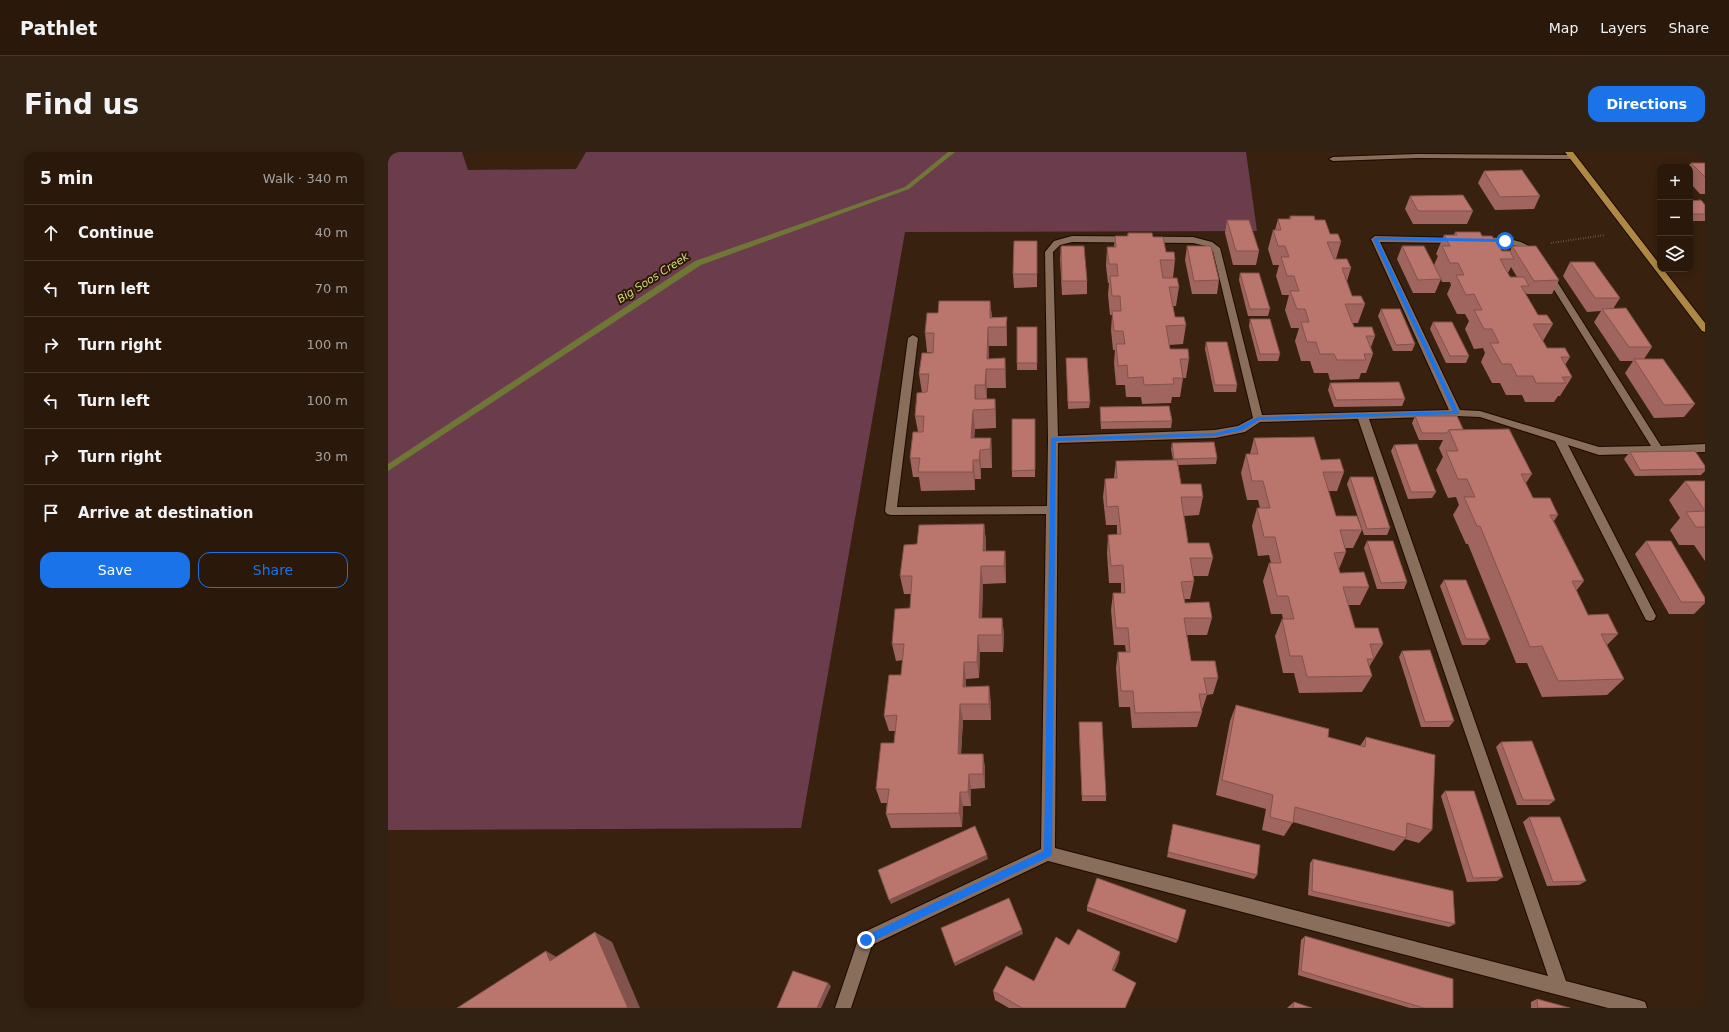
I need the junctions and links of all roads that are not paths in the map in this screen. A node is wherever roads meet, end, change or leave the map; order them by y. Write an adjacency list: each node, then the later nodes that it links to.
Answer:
1 (1571, 155): 2 (lane); 3 (main road)
2 (1333, 159)
3 (1705, 329)
4 (914, 338): 12 (lane)
5 (1456, 413): 6 (lane); 8 (lane); 11 (lane)
6 (1362, 415): 7 (lane); 15 (lane)
7 (1258, 419): 9 (lane); 9 (lane)
8 (1560, 438): 11 (lane); 13 (lane)
9 (1053, 440): 12 (lane)
10 (1705, 448): 11 (lane)
11 (1658, 449)
12 (1052, 510): 14 (lane)
13 (1650, 616)
14 (1048, 853): 15 (lane); 16 (lane)
15 (1560, 987): 17 (lane)
16 (843, 1008)
17 (1639, 1008)

